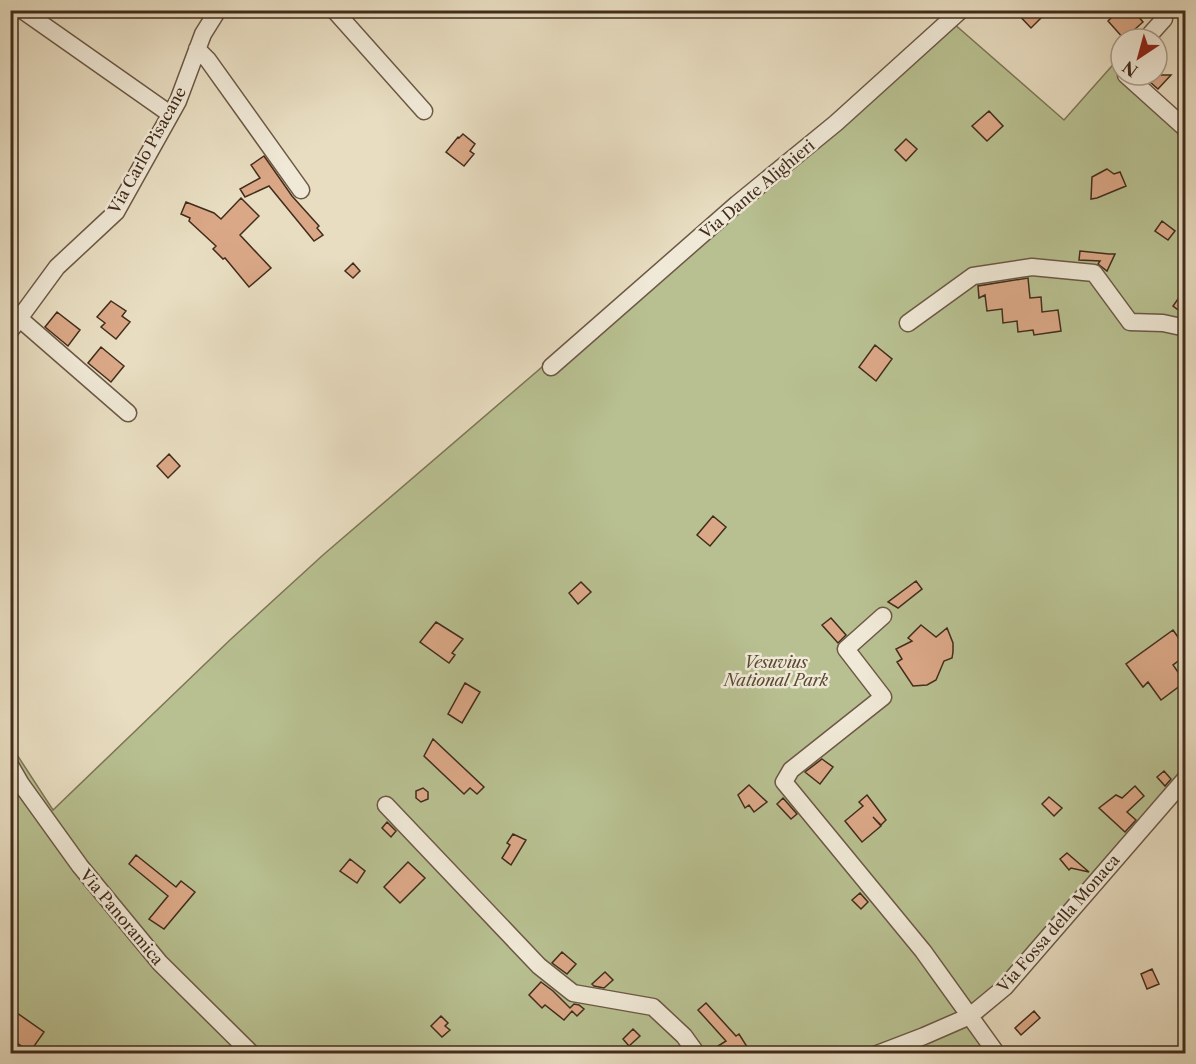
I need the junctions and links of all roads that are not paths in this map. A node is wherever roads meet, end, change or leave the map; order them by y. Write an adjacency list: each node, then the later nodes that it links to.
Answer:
1 (22, 10): 10 (street)
2 (218, 10): 7 (street, Via Carlo Pisacane)
3 (334, 10): 9 (street)
4 (961, 10): 16 (street, Via Dante Alighieri)
5 (1164, 10): 6 (street)
6 (1157, 27)
7 (197, 49): 10 (street, Via Carlo Pisacane); 12 (street)
8 (1139, 87): 11 (street)
9 (424, 111)
10 (170, 114): 14 (street, Via Carlo Pisacane)
11 (1185, 129)
12 (301, 190)
13 (908, 323): 15 (street)
14 (15, 325): 17 (street)
15 (1185, 328)
16 (552, 367)
17 (128, 413)
18 (883, 616): 22 (street)
19 (10, 765): 23 (street, Via Panoramica)
20 (1185, 778): 22 (street, Via Fossa della Monaca)
21 (386, 805): 24 (street)
22 (970, 1016): 25 (street, Via Fossa della Monaca); 26 (street)
23 (252, 1053)
24 (697, 1053)
25 (877, 1053)
26 (997, 1053)

